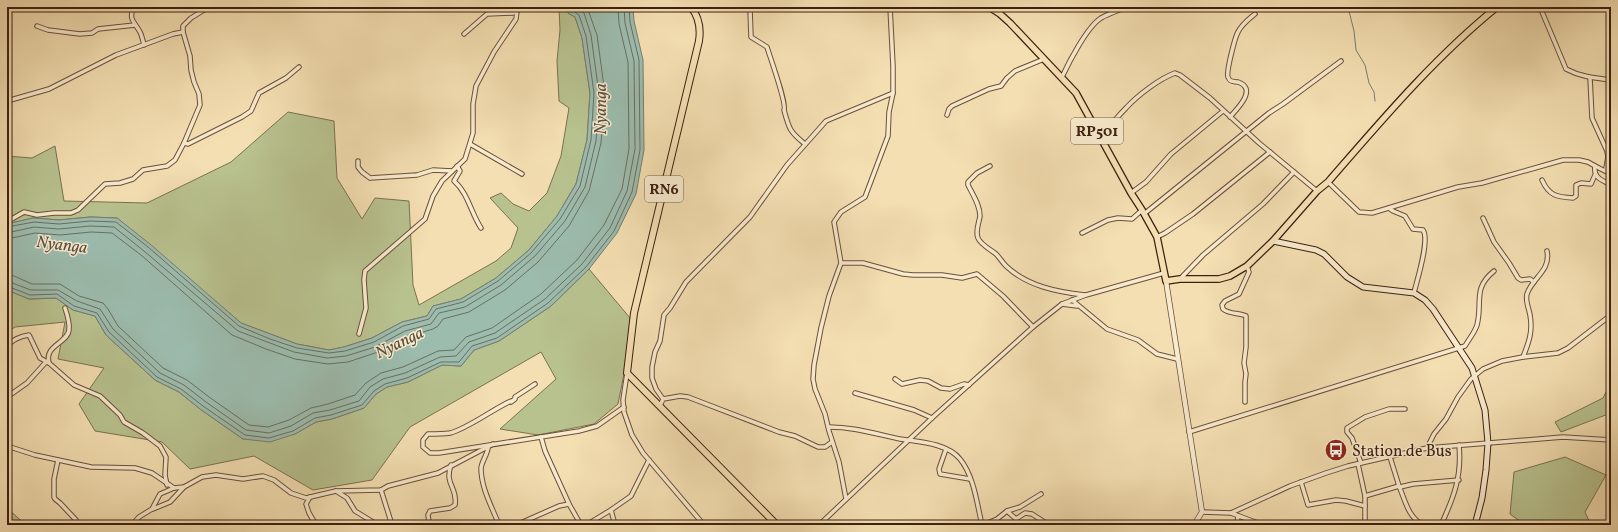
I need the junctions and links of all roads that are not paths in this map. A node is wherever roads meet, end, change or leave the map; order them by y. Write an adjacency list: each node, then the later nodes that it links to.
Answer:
1 (133, 7): 13 (street)
2 (209, 7): 15 (street)
3 (691, 7): 81 (highway, RN6)
4 (765, 7): 9 (street)
5 (890, 7): 24 (street)
6 (989, 7): 18 (main road, RP501)
7 (1497, 7): 47 (main road)
8 (1540, 7): 22 (street)
9 (756, 8): 33 (street)
10 (1124, 8): 21 (street)
11 (516, 9): 16 (street); 32 (street)
12 (1255, 14): 28 (street)
13 (135, 25): 14 (street); 17 (street)
14 (37, 26)
15 (183, 32): 17 (street); 31 (street)
16 (464, 34)
17 (144, 45): 25 (street)
18 (1045, 58): 21 (main road, RP501); 27 (street)
19 (1341, 61): 29 (street)
20 (299, 67): 31 (street)
21 (1062, 77): 30 (main road, RP501)
22 (1590, 78): 23 (street); 40 (street)
23 (1611, 80)
24 (893, 93): 33 (street); 60 (street)
25 (7, 101)
26 (1223, 111): 28 (street); 30 (street); 50 (street)
27 (947, 115)
28 (1230, 117): 29 (street)
29 (1246, 132): 34 (street); 52 (street)
30 (1100, 135): 50 (main road, RP501)
31 (184, 143): 54 (street)
32 (470, 144): 36 (street); 43 (street)
33 (805, 144): 88 (street)
34 (1270, 152): 42 (street); 57 (street)
35 (358, 161): 41 (street)
36 (457, 166): 41 (street); 55 (street)
37 (990, 166): 68 (street)
38 (1595, 166): 40 (street); 45 (street); 51 (street)
39 (1611, 168): 40 (street)
40 (1604, 169): 44 (street)
41 (452, 171): 75 (street)
42 (1294, 172): 49 (street); 64 (street)
43 (522, 174)
44 (1611, 174)
45 (1595, 175): 46 (street); 48 (street)
46 (1542, 180)
47 (1328, 182): 49 (main road); 51 (street)
48 (1611, 185)
49 (1317, 191): 58 (main road)
50 (1131, 193): 52 (main road, RP501)
51 (1389, 208): 67 (street)
52 (1143, 212): 56 (street); 57 (main road, RP501)
53 (1483, 218): 66 (street)
54 (7, 219)
55 (481, 228)
56 (1082, 233)
57 (1157, 237): 63 (main road, RP501)
58 (1273, 241): 61 (main road); 67 (main road)
59 (1547, 251): 66 (street)
60 (841, 264): 74 (street); 94 (street)
61 (1247, 266): 64 (main road); 89 (street)
62 (1494, 271): 77 (street)
63 (1164, 273): 65 (main road, RP501); 68 (street)
64 (1180, 279): 65 (main road)
65 (1166, 281): 79 (street)
66 (1534, 282): 78 (street)
67 (1414, 293): 77 (main road)
68 (1086, 295): 69 (street)
69 (1072, 300): 70 (street); 71 (street)
70 (1062, 304): 71 (street); 74 (street)
71 (1077, 306): 79 (street)
72 (65, 308): 80 (street)
73 (1611, 315): 78 (street)
74 (1033, 328): 85 (street)
75 (359, 334)
76 (7, 347): 80 (street)
77 (1460, 348): 82 (main road); 95 (street)
78 (1523, 357): 82 (street)
79 (1177, 359): 95 (street)
80 (48, 362): 87 (street); 115 (street)
81 (627, 373): 90 (highway); 91 (street)
82 (1475, 375): 101 (main road); 105 (street)
83 (895, 380): 85 (street)
84 (536, 384): 100 (street)
85 (970, 385): 93 (street)
86 (855, 393): 93 (street)
87 (7, 397)
88 (663, 399): 90 (street); 99 (street)
89 (1245, 402)
90 (660, 406): 145 (highway)
91 (624, 407): 96 (street); 109 (street)
92 (1405, 409): 111 (street)
93 (932, 418): 97 (street)
94 (829, 427): 97 (street); 99 (street)
95 (1188, 432): 130 (street)
96 (541, 437): 100 (street); 125 (street)
97 (909, 440): 106 (street); 124 (street)
98 (1611, 440): 101 (street)
99 (832, 442): 124 (street)
100 (493, 444): 104 (street)
101 (1488, 444): 102 (street); 155 (main road)
102 (1459, 445): 105 (street); 113 (street)
103 (7, 446): 108 (street)
104 (488, 448): 110 (street); 139 (street)
105 (1427, 448): 107 (street)
106 (946, 450): 112 (street); 112 (street)
107 (1390, 457): 111 (street); 117 (street)
108 (58, 460): 115 (street); 133 (street)
109 (649, 460): 128 (street); 144 (street)
110 (452, 464): 119 (street); 134 (street)
111 (1359, 464): 114 (street); 122 (street)
112 (970, 479): 147 (street)
113 (1459, 480): 117 (street); 154 (street)
114 (1301, 482): 126 (street); 131 (street)
115 (167, 485): 118 (street)
116 (184, 487): 118 (street); 123 (street); 127 (street)
117 (1400, 487): 122 (street); 153 (street)
118 (174, 488): 127 (street)
119 (381, 490): 120 (street); 138 (street)
120 (336, 491): 123 (street); 137 (street)
121 (1041, 494): 129 (street)
122 (1365, 496): 126 (street)
123 (310, 497): 136 (street)
124 (846, 499): 146 (street)
125 (569, 504): 140 (street); 141 (street)
126 (1365, 506): 152 (street)
127 (152, 509): 135 (street)
128 (611, 510): 142 (street); 143 (street)
129 (1007, 512): 147 (street); 148 (street)
130 (1202, 512): 131 (street); 149 (street)
131 (1231, 513): 132 (street)
132 (1238, 516): 150 (street); 151 (street)
133 (76, 520)
134 (429, 522)
135 (132, 525)
136 (316, 525)
137 (378, 525)
138 (392, 525)
139 (499, 525)
140 (516, 525)
141 (581, 525)
142 (586, 525)
143 (615, 525)
144 (704, 525)
145 (777, 525)
146 (818, 525)
147 (982, 525)
148 (1049, 525)
149 (1194, 525)
150 (1237, 525)
151 (1263, 525)
152 (1365, 525)
153 (1423, 525)
154 (1441, 525)
155 (1475, 525)

